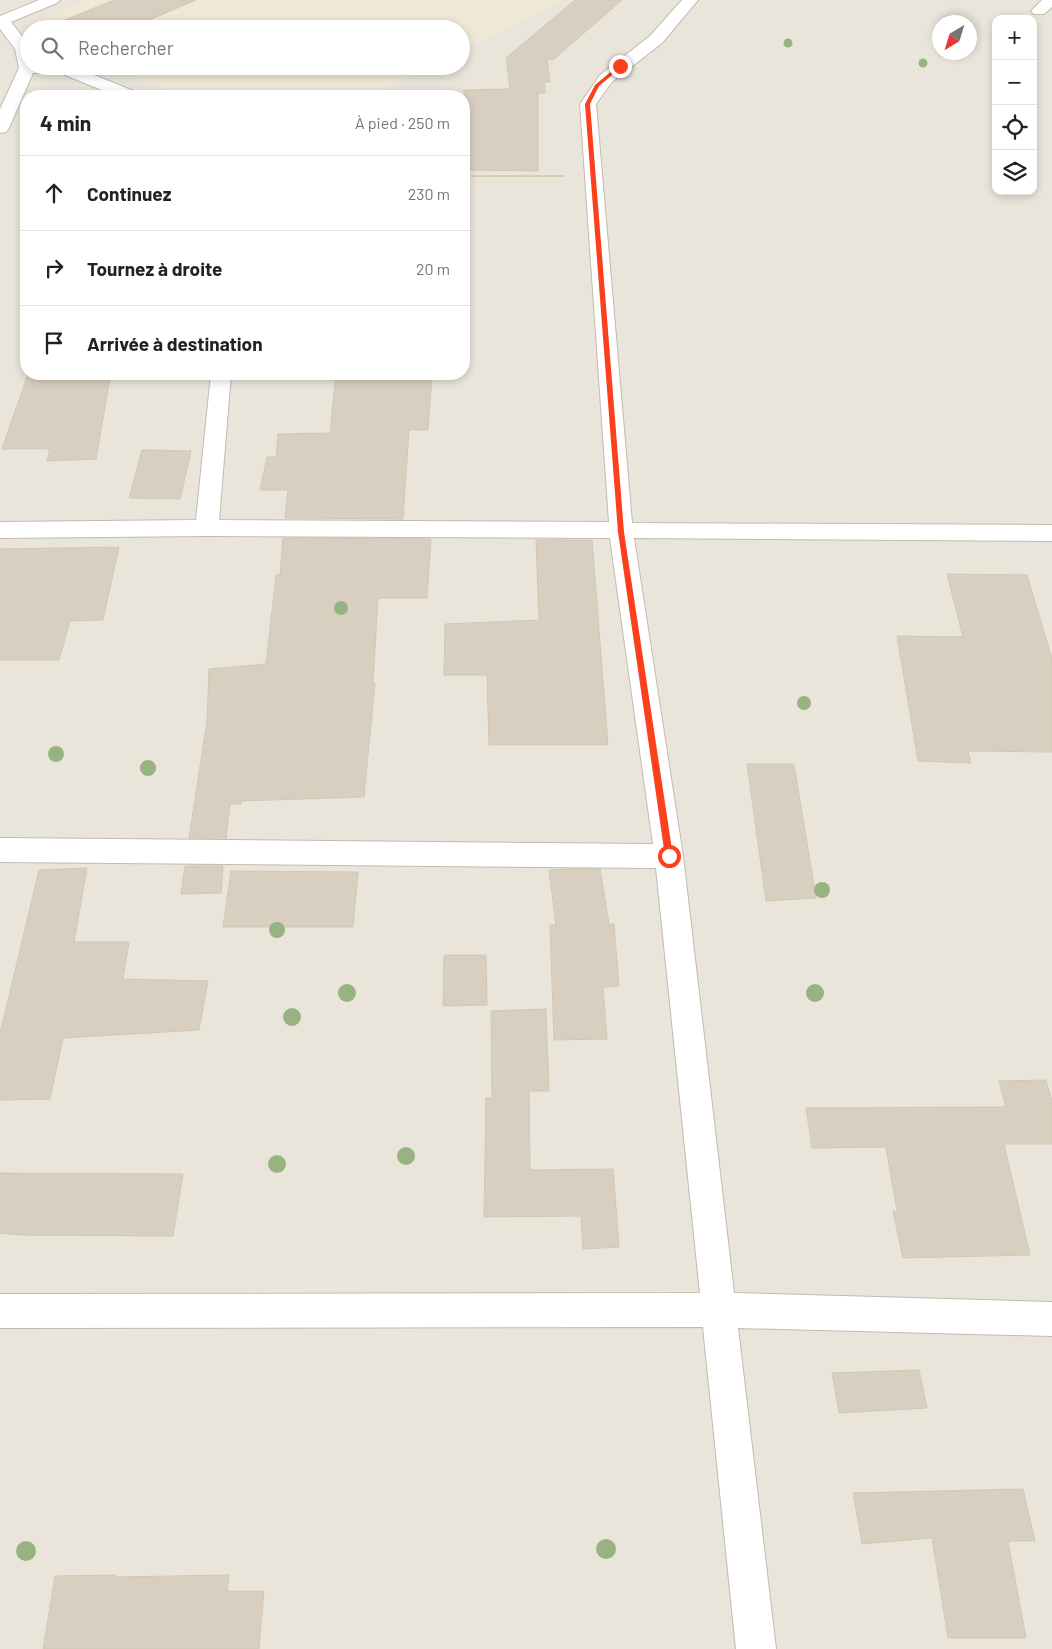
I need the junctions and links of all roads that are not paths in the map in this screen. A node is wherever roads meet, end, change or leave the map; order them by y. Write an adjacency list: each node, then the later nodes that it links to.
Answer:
1 (52, 0): 5 (street)
2 (690, 0): 14 (street)
3 (1051, 0): 4 (street)
4 (1039, 12)
5 (1, 21): 6 (street)
6 (20, 44)
7 (24, 75): 10 (street)
8 (79, 75): 9 (street)
9 (116, 90)
10 (0, 128)
11 (220, 380): 12 (street)
12 (207, 528): 13 (street); 14 (street)
13 (0, 530)
14 (621, 532): 15 (street); 17 (street)
15 (1052, 533)
16 (0, 850): 17 (street)
17 (669, 856): 18 (street)
18 (717, 1310): 19 (street); 20 (street); 21 (street)
19 (0, 1311)
20 (1052, 1320)
21 (756, 1649)

